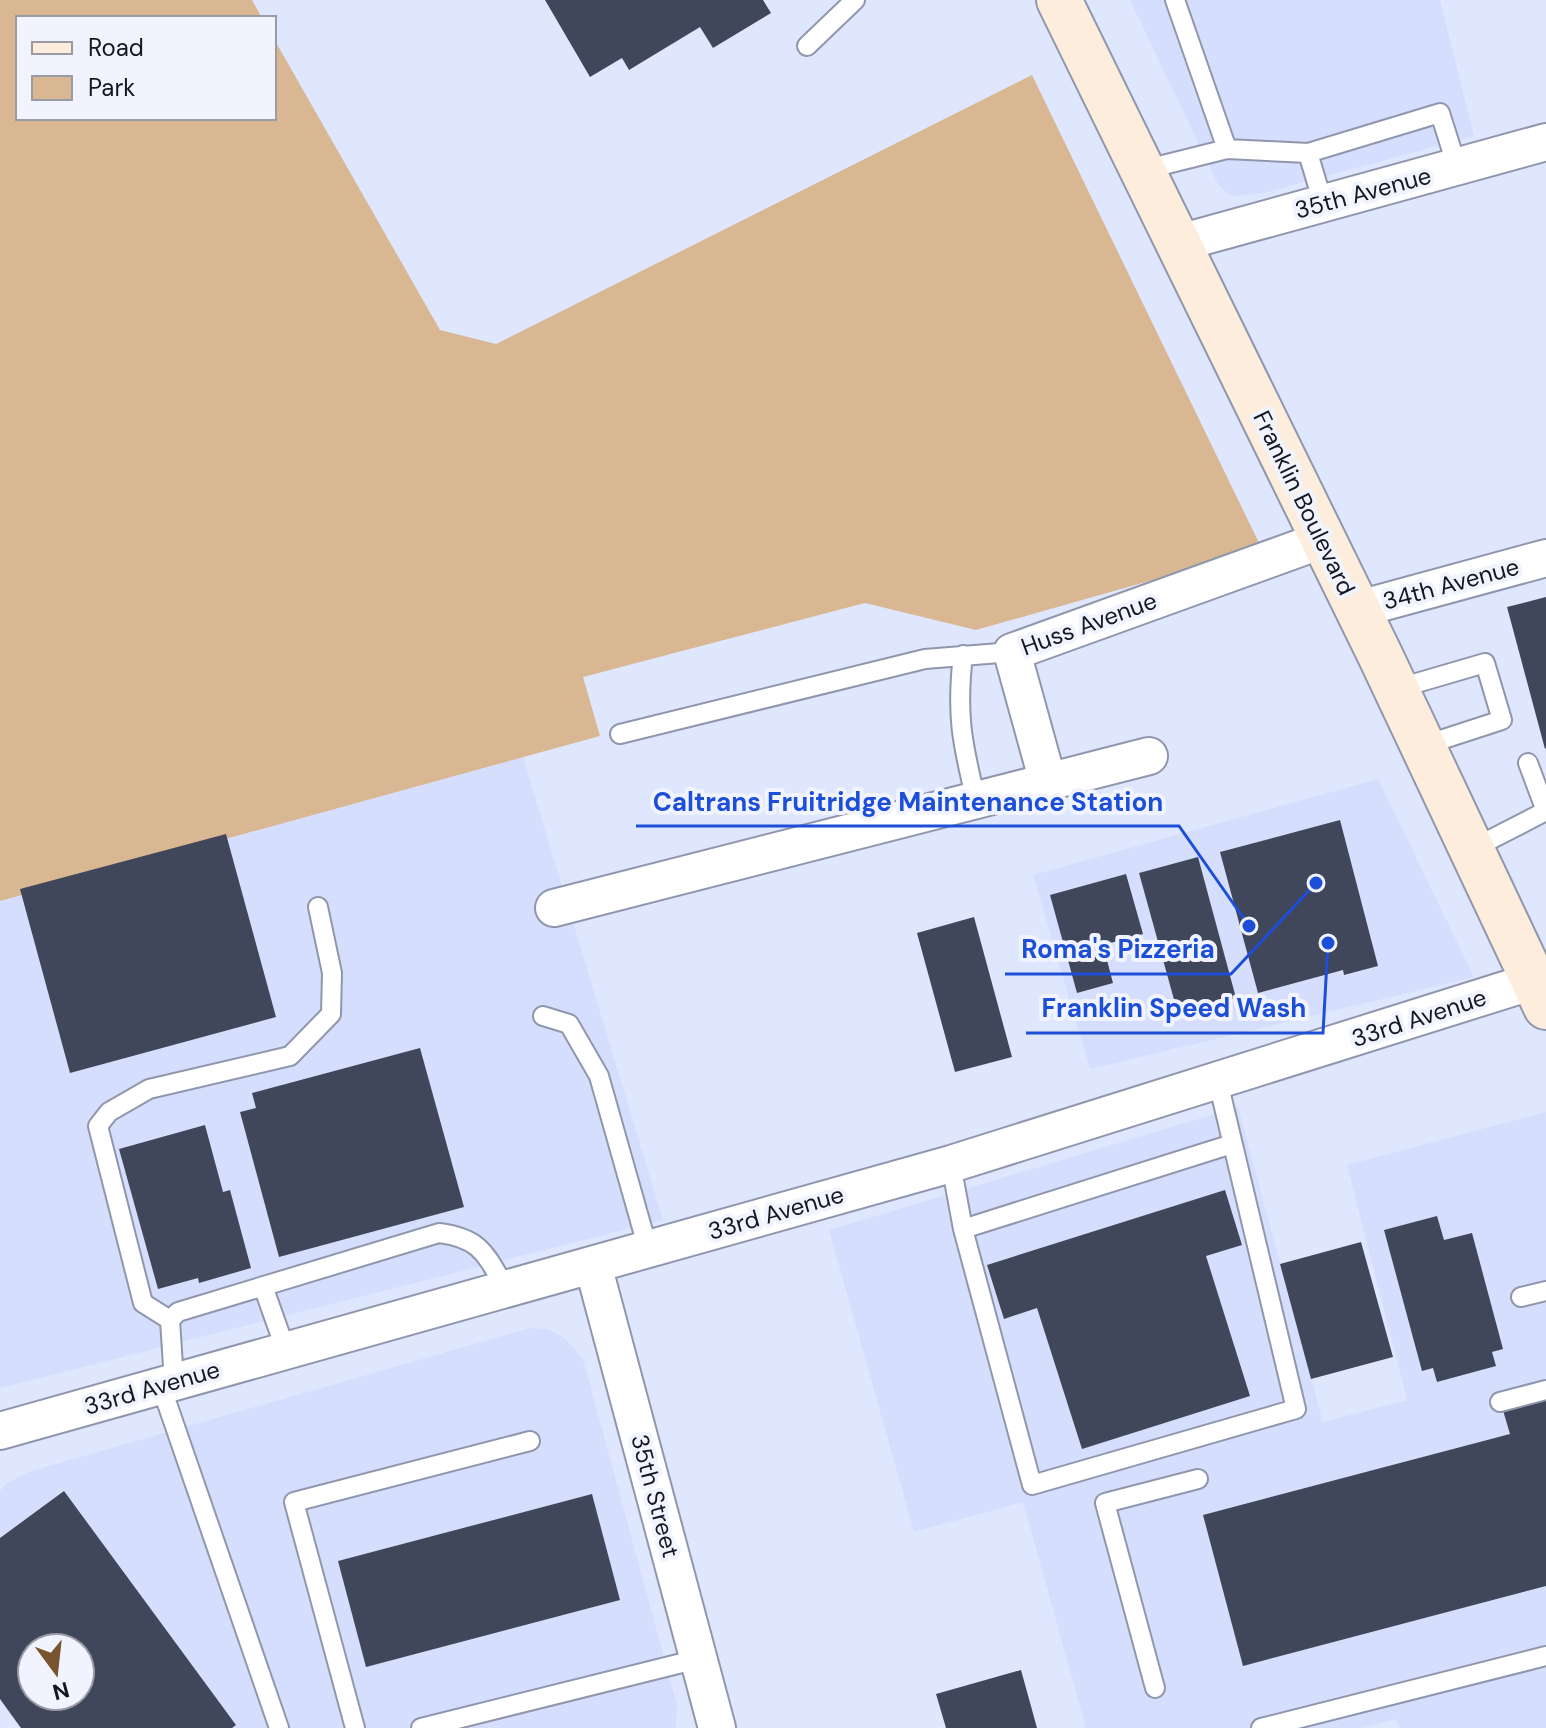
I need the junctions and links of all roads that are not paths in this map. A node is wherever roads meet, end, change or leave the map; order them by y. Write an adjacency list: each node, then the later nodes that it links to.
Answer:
1 (855, 0): 4 (lane)
2 (1059, 0): 9 (main road, Franklin Boulevard)
3 (1175, 0): 6 (lane)
4 (807, 46)
5 (1546, 142): 8 (street, 35th Avenue)
6 (1227, 149): 7 (lane); 9 (lane)
7 (1308, 153): 8 (lane); 10 (lane)
8 (1457, 167): 10 (street, 35th Avenue)
9 (1143, 170): 11 (main road, Franklin Boulevard)
10 (1323, 203): 11 (street, 35th Avenue)
11 (1179, 243): 12 (main road, Franklin Boulevard)
12 (1322, 540): 14 (main road, Franklin Boulevard); 15 (street, Huss Avenue)
13 (1546, 558): 14 (street, 34th Avenue)
14 (1355, 610): 17 (main road, Franklin Boulevard)
15 (1012, 652): 16 (lane); 22 (street, Huss Avenue)
16 (963, 655): 18 (lane); 23 (lane)
17 (1396, 689): 19 (main road, Franklin Boulevard); 19 (lane)
18 (620, 734)
19 (1422, 746): 24 (main road, Franklin Boulevard)
20 (1149, 756): 22 (street)
21 (1528, 763): 24 (lane)
22 (1048, 782): 23 (street)
23 (976, 800): 26 (street)
24 (1470, 850): 27 (main road, Franklin Boulevard)
25 (318, 907): 39 (lane)
26 (554, 908)
27 (1542, 988): 29 (street, 33rd Avenue)
28 (543, 1016): 33 (lane)
29 (1218, 1082): 30 (lane); 31 (street, 33rd Avenue)
30 (1232, 1144): 32 (lane); 32 (lane)
31 (951, 1164): 32 (lane); 33 (street, 33rd Avenue)
32 (963, 1229)
33 (648, 1249): 34 (street, 33rd Avenue)
34 (593, 1265): 36 (street, 33rd Avenue); 48 (street, 35th Street)
35 (263, 1286): 36 (lane); 39 (lane); 40 (lane)
36 (506, 1289): 40 (street, 33rd Avenue)
37 (1546, 1291): 38 (lane)
38 (1521, 1297)
39 (170, 1320): 41 (lane)
40 (286, 1351): 41 (street, 33rd Avenue)
41 (167, 1384): 44 (street, 33rd Avenue); 50 (lane)
42 (1546, 1390): 43 (lane)
43 (1500, 1402)
44 (0, 1431)
45 (530, 1441): 51 (lane)
46 (1198, 1479): 49 (lane)
47 (1546, 1656): 54 (lane)
48 (698, 1659): 52 (lane); 53 (street, 35th Street)
49 (1155, 1688)
50 (279, 1728)
51 (355, 1728)
52 (421, 1728)
53 (717, 1728)
54 (1261, 1728)

